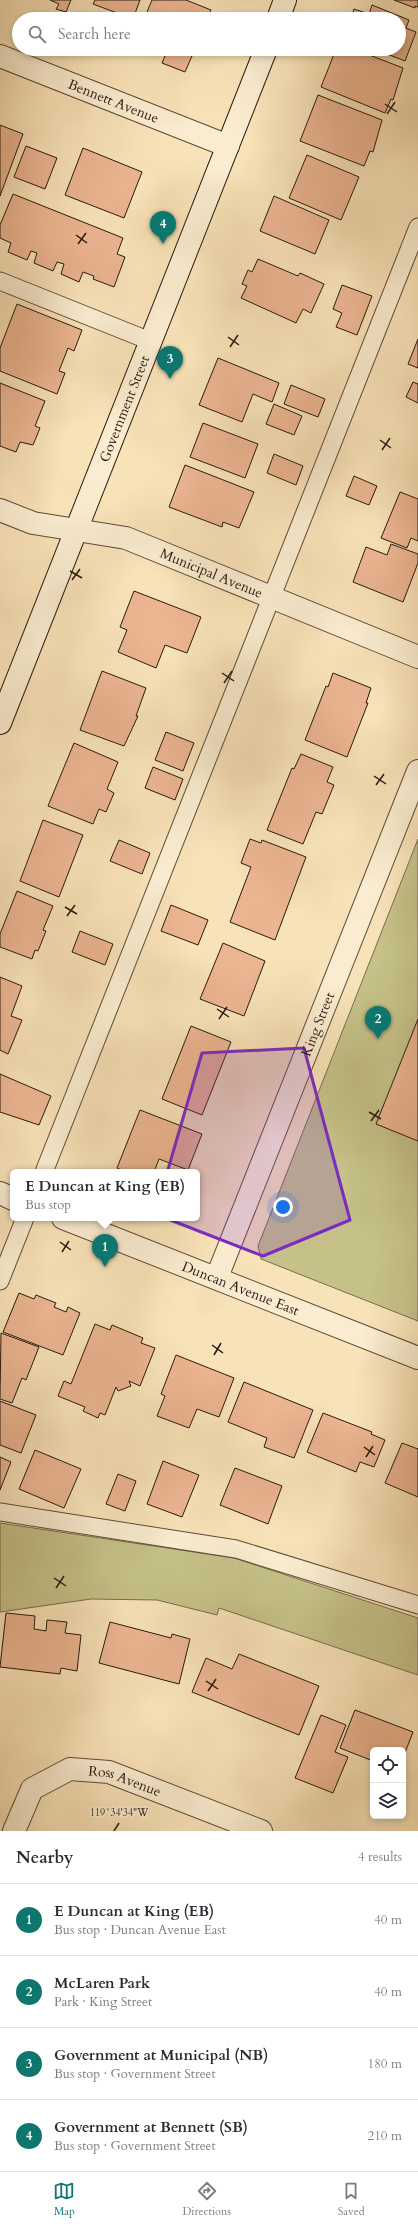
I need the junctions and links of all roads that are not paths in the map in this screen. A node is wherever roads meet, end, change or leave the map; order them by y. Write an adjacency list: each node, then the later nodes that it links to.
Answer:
1 (285, 0): 2 (street)
2 (281, 12)
3 (0, 56): 5 (street, Bennett Avenue)
4 (263, 56): 5 (street, Government Street)
5 (228, 146): 8 (street, Government Street)
6 (418, 227): 11 (lane)
7 (0, 281): 8 (lane)
8 (150, 341): 10 (street, Government Street)
9 (0, 510): 10 (street, Municipal Avenue)
10 (74, 531): 11 (street, Municipal Avenue); 13 (street, Government Street)
11 (272, 598): 12 (street, Municipal Avenue); 15 (lane)
12 (418, 657)
13 (0, 723)
14 (418, 771): 20 (street, King Street)
15 (45, 1169)
16 (0, 1194): 17 (street)
17 (10, 1198)
18 (24, 1221): 21 (lane)
19 (71, 1221): 20 (street, Duncan Avenue East)
20 (217, 1277): 22 (street, Duncan Avenue East)
21 (0, 1281)
22 (418, 1358)
23 (0, 1512): 24 (lane)
24 (418, 1605)
25 (14, 1831): 26 (street, Ross Avenue)
26 (261, 1831)

